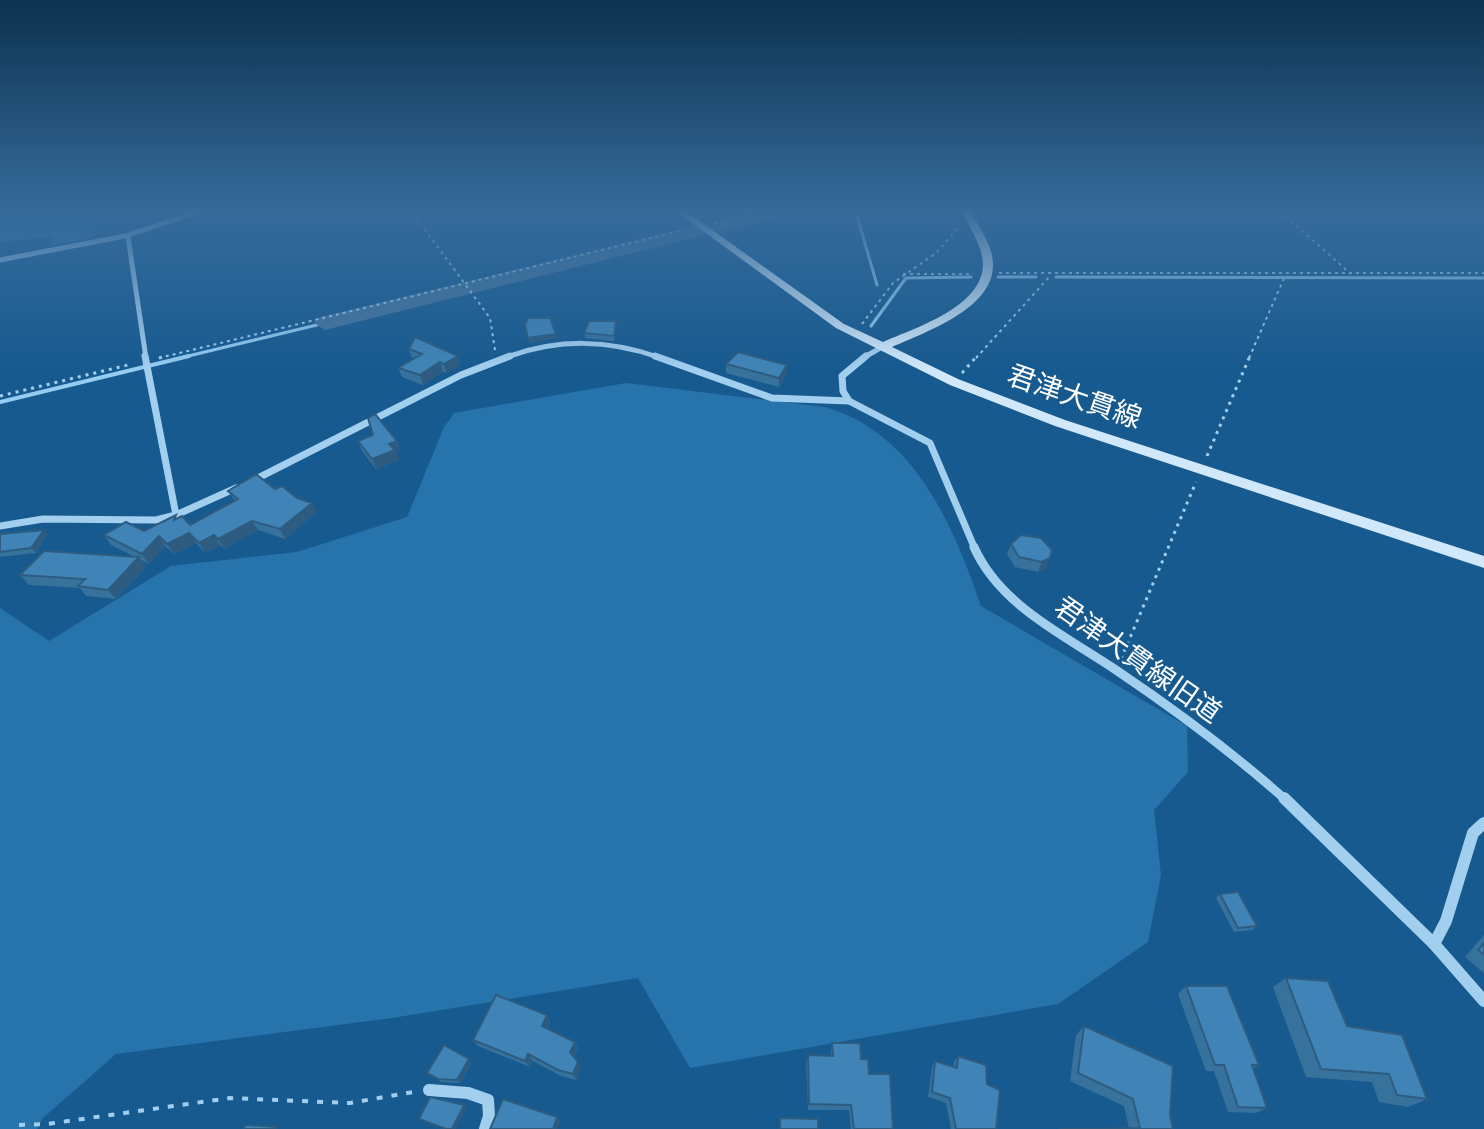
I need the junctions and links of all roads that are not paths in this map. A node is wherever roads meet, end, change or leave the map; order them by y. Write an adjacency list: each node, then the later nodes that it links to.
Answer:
1 (132, 265): 6 (street)
2 (754, 265): 4 (main road, 君津大貫線)
3 (988, 265): 4 (main road)
4 (882, 347): 5 (street); 8 (main road, 君津大貫線)
5 (849, 401): 6 (street); 10 (street, 君津大貫線旧道)
6 (176, 515): 7 (street)
7 (0, 526)
8 (1484, 562)
9 (1484, 823): 10 (street)
10 (1434, 944): 11 (street, 君津大貫線旧道)
11 (1484, 1001)
12 (429, 1090): 13 (street)
13 (485, 1129)

